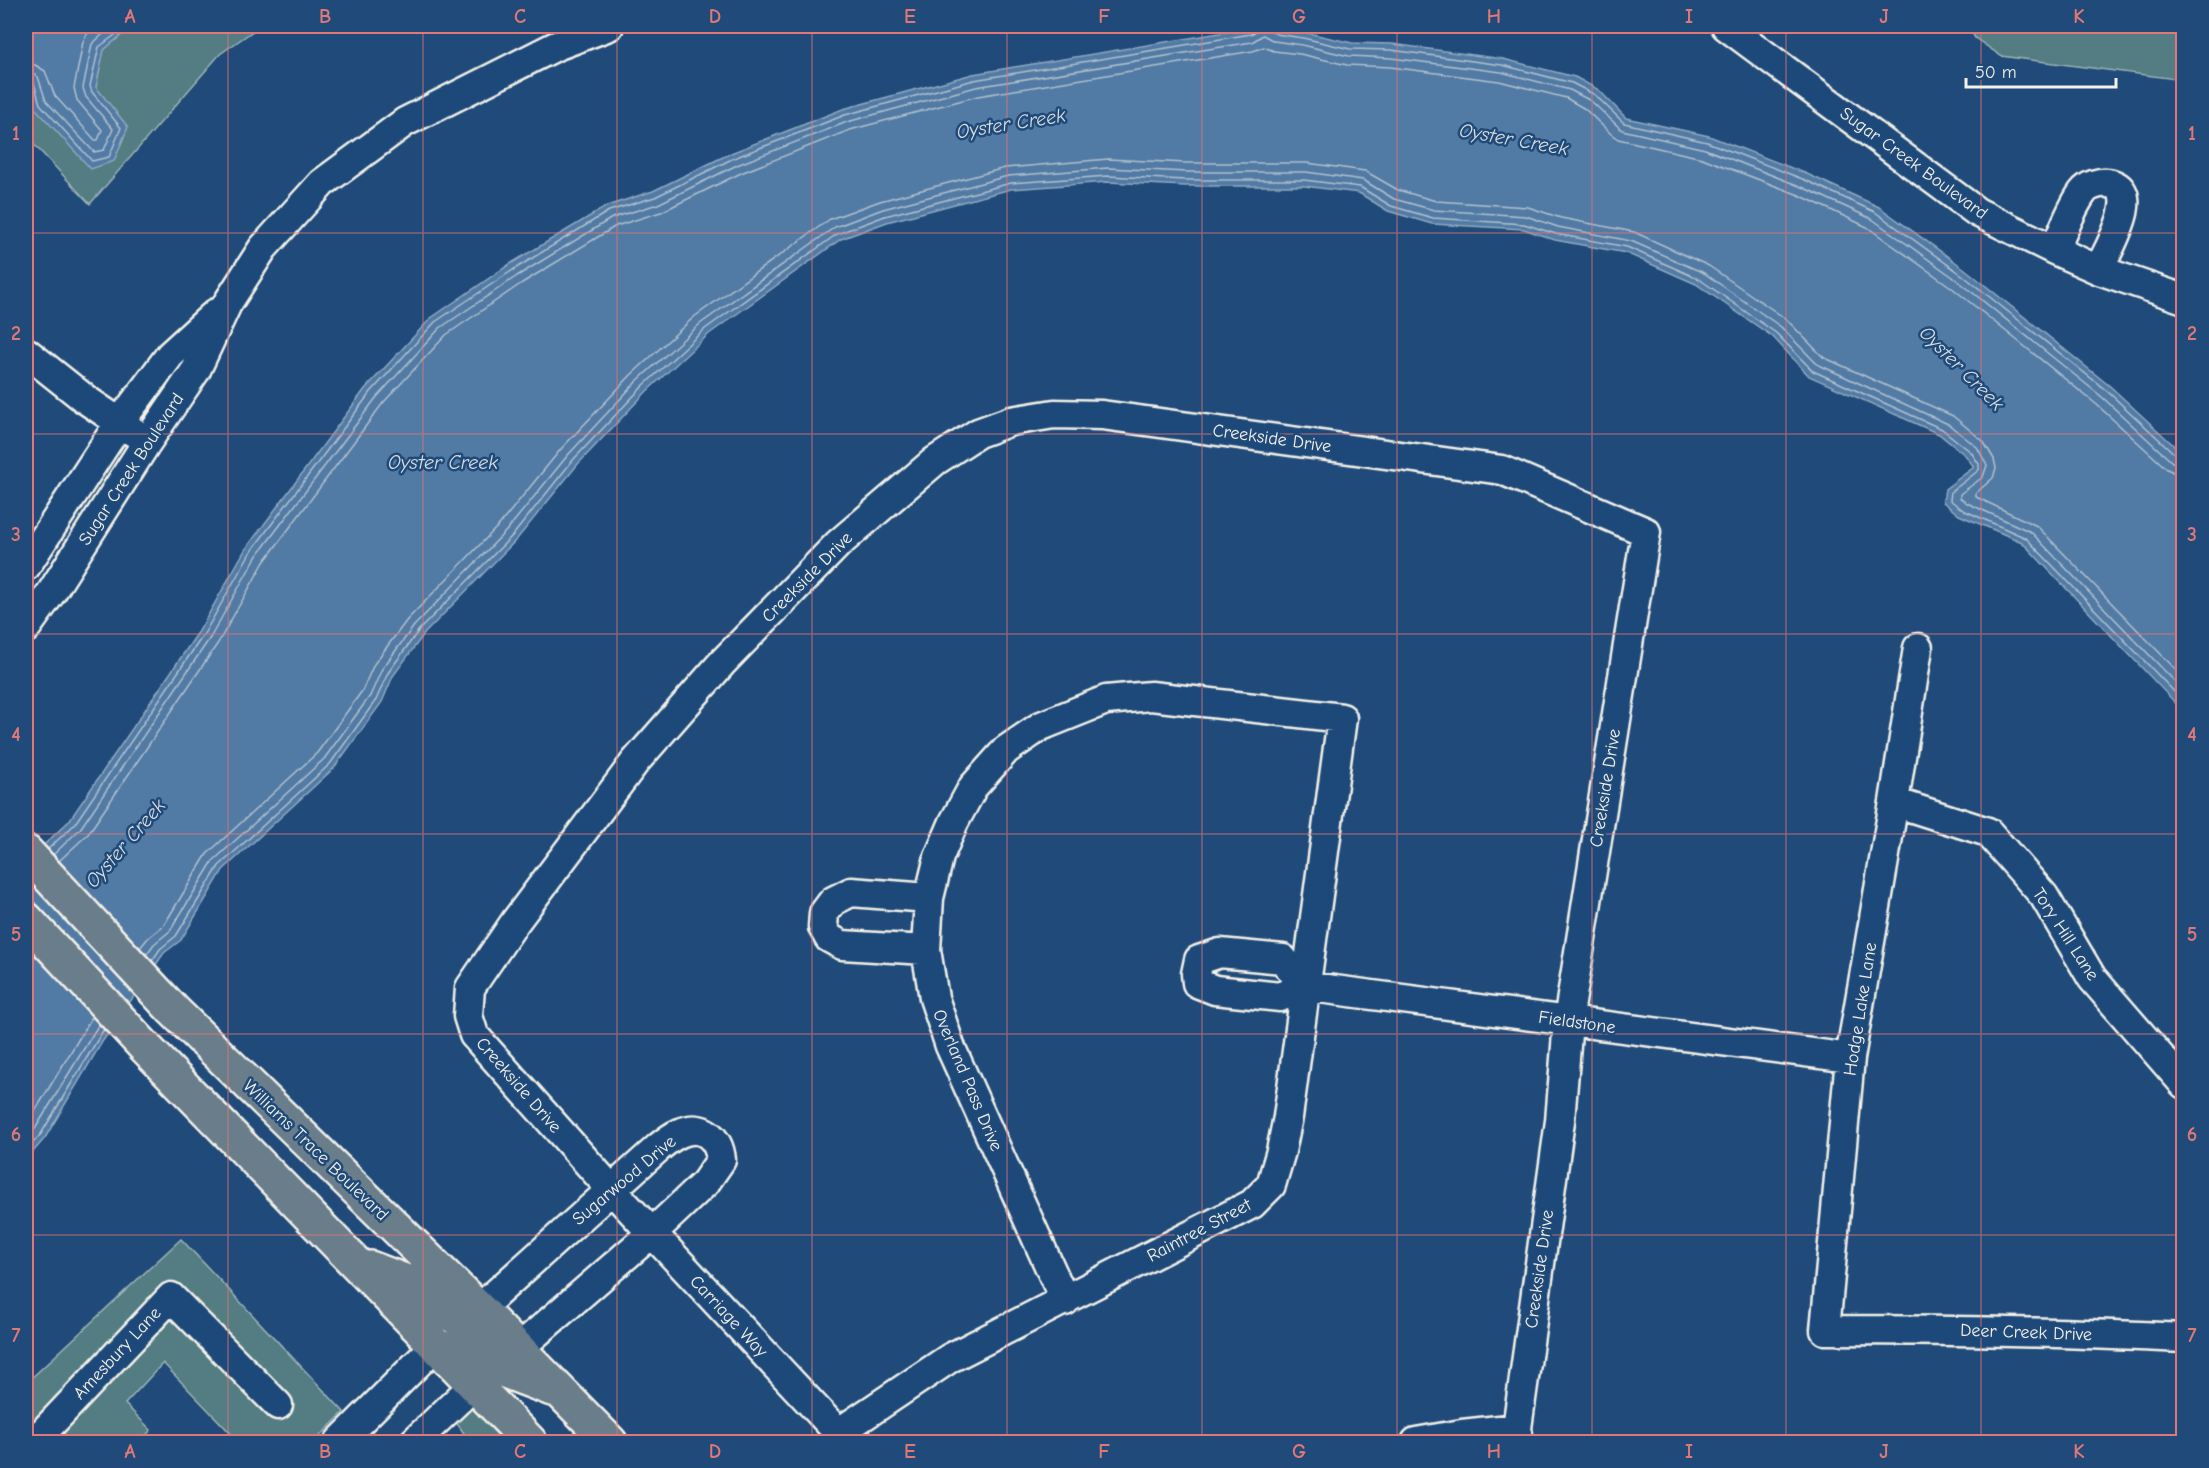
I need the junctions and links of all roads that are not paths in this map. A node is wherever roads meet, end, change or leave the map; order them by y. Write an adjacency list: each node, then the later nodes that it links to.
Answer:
1 (609, 26): 6 (street, Sugar Creek Boulevard)
2 (1726, 26): 3 (street, Sugar Creek Boulevard)
3 (2054, 250): 4 (street, Sugar Creek Boulevard); 4 (street)
4 (2099, 270): 5 (street, Sugar Creek Boulevard)
5 (2184, 299)
6 (227, 304): 8 (street, Sugar Creek Boulevard); 9 (street, Sugar Creek Boulevard)
7 (26, 352): 8 (street)
8 (120, 422): 9 (street); 10 (street, Sugar Creek Boulevard)
9 (147, 442): 12 (street, Sugar Creek Boulevard)
10 (26, 566)
11 (26, 574): 12 (street)
12 (51, 593): 13 (street, Sugar Creek Boulevard)
13 (26, 628)
14 (1918, 648): 16 (street, Hodge Lake Lane)
15 (1342, 718): 18 (street, Overland Pass Drive); 21 (street, Raintree Street)
16 (1894, 802): 23 (street, Hodge Lake Lane); 24 (street, Tory Hill Lane)
17 (26, 852): 29 (main road, Williams Trace Boulevard)
18 (929, 898): 20 (street, Overland Pass Drive); 20 (street)
19 (26, 919): 27 (main road)
20 (926, 950): 28 (street, Overland Pass Drive)
21 (1304, 986): 22 (street, Fieldstone); 28 (street, Raintree Street)
22 (1568, 1021): 23 (street, Fieldstone); 25 (street, Creekside Drive); 37 (street, Creekside Drive)
23 (1850, 1058): 30 (street, Hodge Lake Lane)
24 (2184, 1084)
25 (611, 1189): 26 (street, Carriage Way); 26 (street, Sugarwood Drive); 29 (street, Sugarwood Drive)
26 (652, 1233): 33 (street, Sugarwood Drive); 38 (street, Carriage Way)
27 (357, 1263): 32 (main road); 33 (main road)
28 (1065, 1301): 38 (street, Raintree Street)
29 (478, 1309): 33 (main road, Williams Trace Boulevard)
30 (1869, 1330): 31 (street, Deer Creek Drive)
31 (2184, 1338)
32 (436, 1345): 34 (main road); 35 (main road); 40 (street)
33 (518, 1349): 35 (main road, Williams Trace Boulevard)
34 (474, 1385): 41 (street); 42 (main road)
35 (561, 1393): 43 (main road, Williams Trace Boulevard)
36 (278, 1405): 39 (street, Amesbury Lane)
37 (1518, 1435): 44 (street)
38 (842, 1438)
39 (34, 1443)
40 (339, 1443)
41 (414, 1443)
42 (530, 1443)
43 (610, 1443)
44 (1416, 1443)

